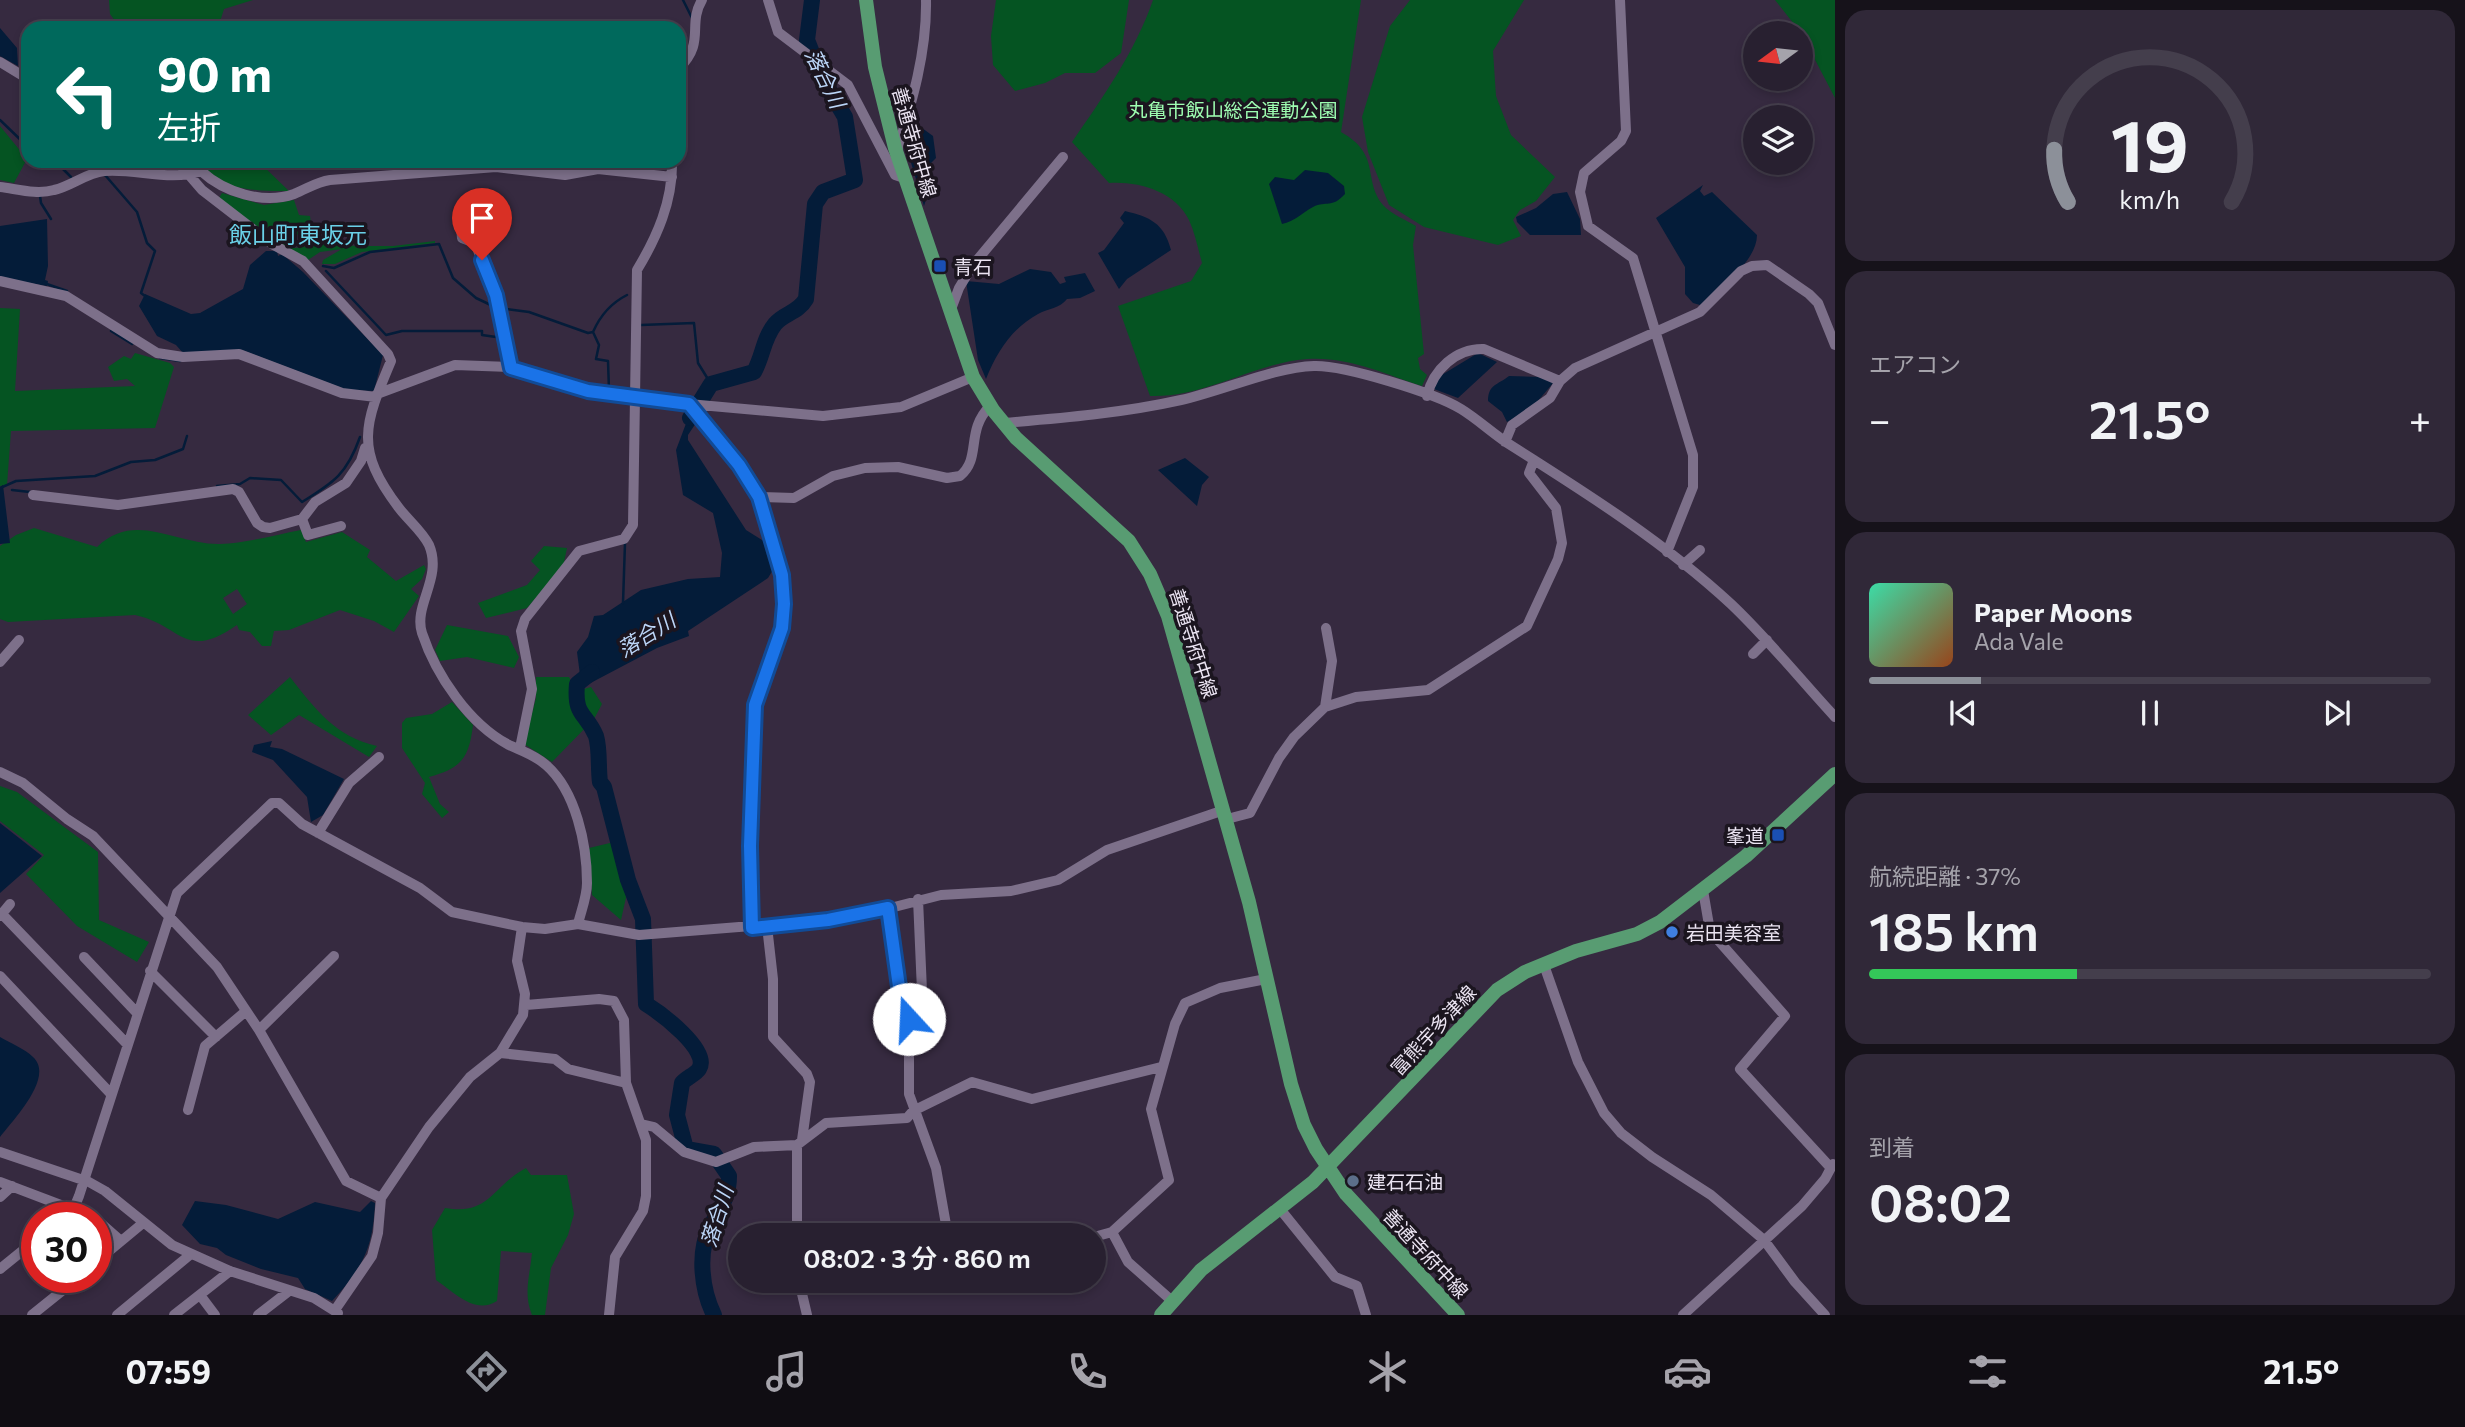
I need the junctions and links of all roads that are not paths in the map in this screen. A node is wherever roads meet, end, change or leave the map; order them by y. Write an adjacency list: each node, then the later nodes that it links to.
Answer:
1 (688, 0): 6 (street)
2 (768, 0): 18 (street)
3 (866, 0): 10 (main road, 善通寺府中線)
4 (926, 0): 10 (street)
5 (1620, 0): 25 (street)
6 (700, 5): 7 (street)
7 (686, 60)
8 (0, 62): 9 (street)
9 (21, 75)
10 (893, 150): 18 (main road, 善通寺府中線)
11 (1063, 157): 24 (street)
12 (184, 168): 16 (street)
13 (483, 168): 16 (street)
14 (505, 168): 17 (street)
15 (672, 168): 17 (street)
16 (191, 175): 19 (street); 30 (street)
17 (672, 177): 32 (street)
18 (904, 178): 24 (main road, 善通寺府中線)
19 (0, 187)
20 (504, 223): 22 (street)
21 (461, 227): 22 (street)
22 (475, 243): 27 (street)
23 (0, 281): 30 (street)
24 (949, 313): 28 (main road, 善通寺府中線)
25 (1655, 330): 26 (street); 29 (street); 44 (street)
26 (1835, 345)
27 (511, 368): 30 (street); 32 (street)
28 (973, 377): 33 (main road, 善通寺府中線); 34 (street)
29 (1560, 381): 31 (street); 36 (street)
30 (377, 395): 37 (street)
31 (1427, 396): 35 (street); 36 (street)
32 (634, 399): 34 (street); 53 (street)
33 (990, 406): 35 (main road, 善通寺府中線); 40 (street)
34 (696, 407): 40 (street)
35 (1003, 423): 57 (main road, 善通寺府中線)
36 (1505, 442): 38 (street)
37 (366, 445): 41 (street); 53 (street)
38 (1534, 460): 44 (street); 51 (street)
39 (33, 495): 41 (street)
40 (759, 497): 68 (street)
41 (302, 519): 42 (street)
42 (341, 526)
43 (1700, 550): 45 (street)
44 (1667, 552): 45 (street)
45 (1683, 565): 48 (street)
46 (1326, 628): 51 (street)
47 (19, 640): 50 (street)
48 (1767, 640): 49 (street); 52 (street)
49 (1753, 654)
50 (0, 662)
51 (1325, 707): 57 (street)
52 (1835, 717)
53 (520, 748): 65 (street)
54 (379, 757): 58 (street)
55 (0, 772): 63 (street)
56 (1835, 774): 59 (main road, 富熊宇多津線)
57 (1226, 815): 60 (street); 74 (main road, 善通寺府中線)
58 (318, 833): 63 (street); 67 (street)
59 (1703, 890): 71 (main road, 富熊宇多津線); 91 (street)
60 (918, 899): 62 (street); 75 (street)
61 (10, 904): 64 (street)
62 (888, 908): 66 (street); 75 (street)
63 (169, 914): 72 (street); 77 (street)
64 (1, 915): 81 (street)
65 (578, 925): 67 (street); 68 (street)
66 (767, 926): 68 (street); 89 (street)
67 (522, 928): 76 (street)
68 (752, 928)
69 (334, 956): 79 (street)
70 (84, 957): 78 (street)
71 (1544, 965): 92 (main road, 富熊宇多津線); 107 (street)
72 (150, 971): 78 (street); 80 (street)
73 (1, 978): 85 (street)
74 (1266, 979): 83 (street); 92 (main road, 善通寺府中線)
75 (909, 995): 87 (street)
76 (526, 1005): 82 (street); 84 (street)
77 (246, 1010): 79 (street); 80 (street)
78 (137, 1013): 81 (street)
79 (259, 1030): 97 (street)
80 (216, 1037): 86 (street)
81 (127, 1044): 85 (street)
82 (500, 1053): 84 (street); 97 (street)
83 (1161, 1067): 87 (street); 104 (street)
84 (626, 1083): 88 (street)
85 (111, 1094): 93 (street)
86 (188, 1110)
87 (913, 1111): 89 (street); 103 (street)
88 (641, 1124): 89 (street); 126 (street)
89 (799, 1142): 102 (street)
90 (0, 1152): 93 (street)
91 (1832, 1165): 107 (street)
92 (1327, 1168): 100 (main road, 富熊宇多津線); 120 (main road, 善通寺府中線)
93 (84, 1180): 99 (street); 101 (street)
94 (0, 1182): 95 (street)
95 (12, 1186): 96 (street); 98 (street)
96 (0, 1197)
97 (381, 1198): 119 (street)
98 (57, 1202)
99 (76, 1202)
100 (1280, 1209): 118 (main road, 富熊宇多津線); 129 (street)
101 (143, 1223): 108 (street); 111 (street)
102 (797, 1223)
103 (946, 1223)
104 (1112, 1232): 106 (street); 118 (street)
105 (112, 1233): 108 (street)
106 (1106, 1234)
107 (1765, 1240): 130 (street); 131 (street)
108 (121, 1241): 109 (street)
109 (112, 1249)
110 (21, 1252): 112 (street)
111 (191, 1254): 113 (street); 122 (street)
112 (0, 1269)
113 (230, 1271): 114 (street); 117 (street)
114 (289, 1291): 119 (street); 125 (street)
115 (60, 1293): 121 (street)
116 (802, 1293): 127 (street)
117 (200, 1295): 123 (street); 124 (street)
118 (1171, 1300): 128 (main road, 富熊宇多津線)
119 (337, 1312)
120 (1457, 1314)
121 (33, 1315)
122 (117, 1315)
123 (174, 1315)
124 (215, 1315)
125 (258, 1315)
126 (609, 1315)
127 (807, 1315)
128 (1161, 1315)
129 (1366, 1315)
130 (1683, 1315)
131 (1825, 1315)

